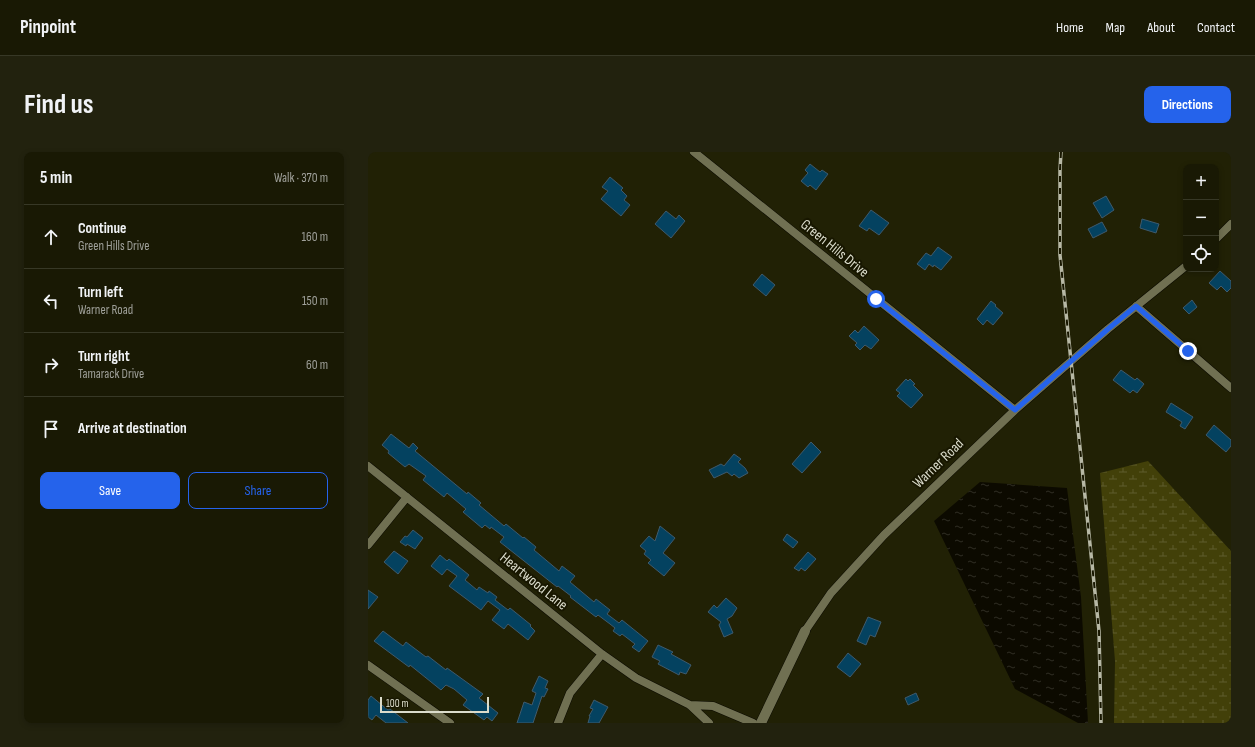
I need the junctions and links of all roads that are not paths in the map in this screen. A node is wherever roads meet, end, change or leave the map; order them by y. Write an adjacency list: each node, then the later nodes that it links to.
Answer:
1 (694, 152): 7 (street, Green Hills Drive)
2 (1231, 224): 3 (street)
3 (1219, 236)
4 (1183, 268): 5 (street, Warner Road)
5 (1136, 306): 6 (street); 7 (street, Warner Road)
6 (1231, 388)
7 (1015, 410): 11 (street, Warner Road)
8 (368, 466): 9 (street, Heartwood Lane)
9 (407, 497): 10 (street); 12 (street, Heartwood Lane)
10 (368, 545)
11 (806, 630): 19 (street, Warner Road)
12 (602, 654): 14 (street, Heartwood Lane); 16 (street)
13 (368, 664): 15 (street)
14 (690, 705): 17 (street, Heartwood Lane); 18 (street, Heartwood Lane)
15 (450, 723)
16 (558, 723)
17 (709, 723)
18 (753, 723)
19 (761, 723)

